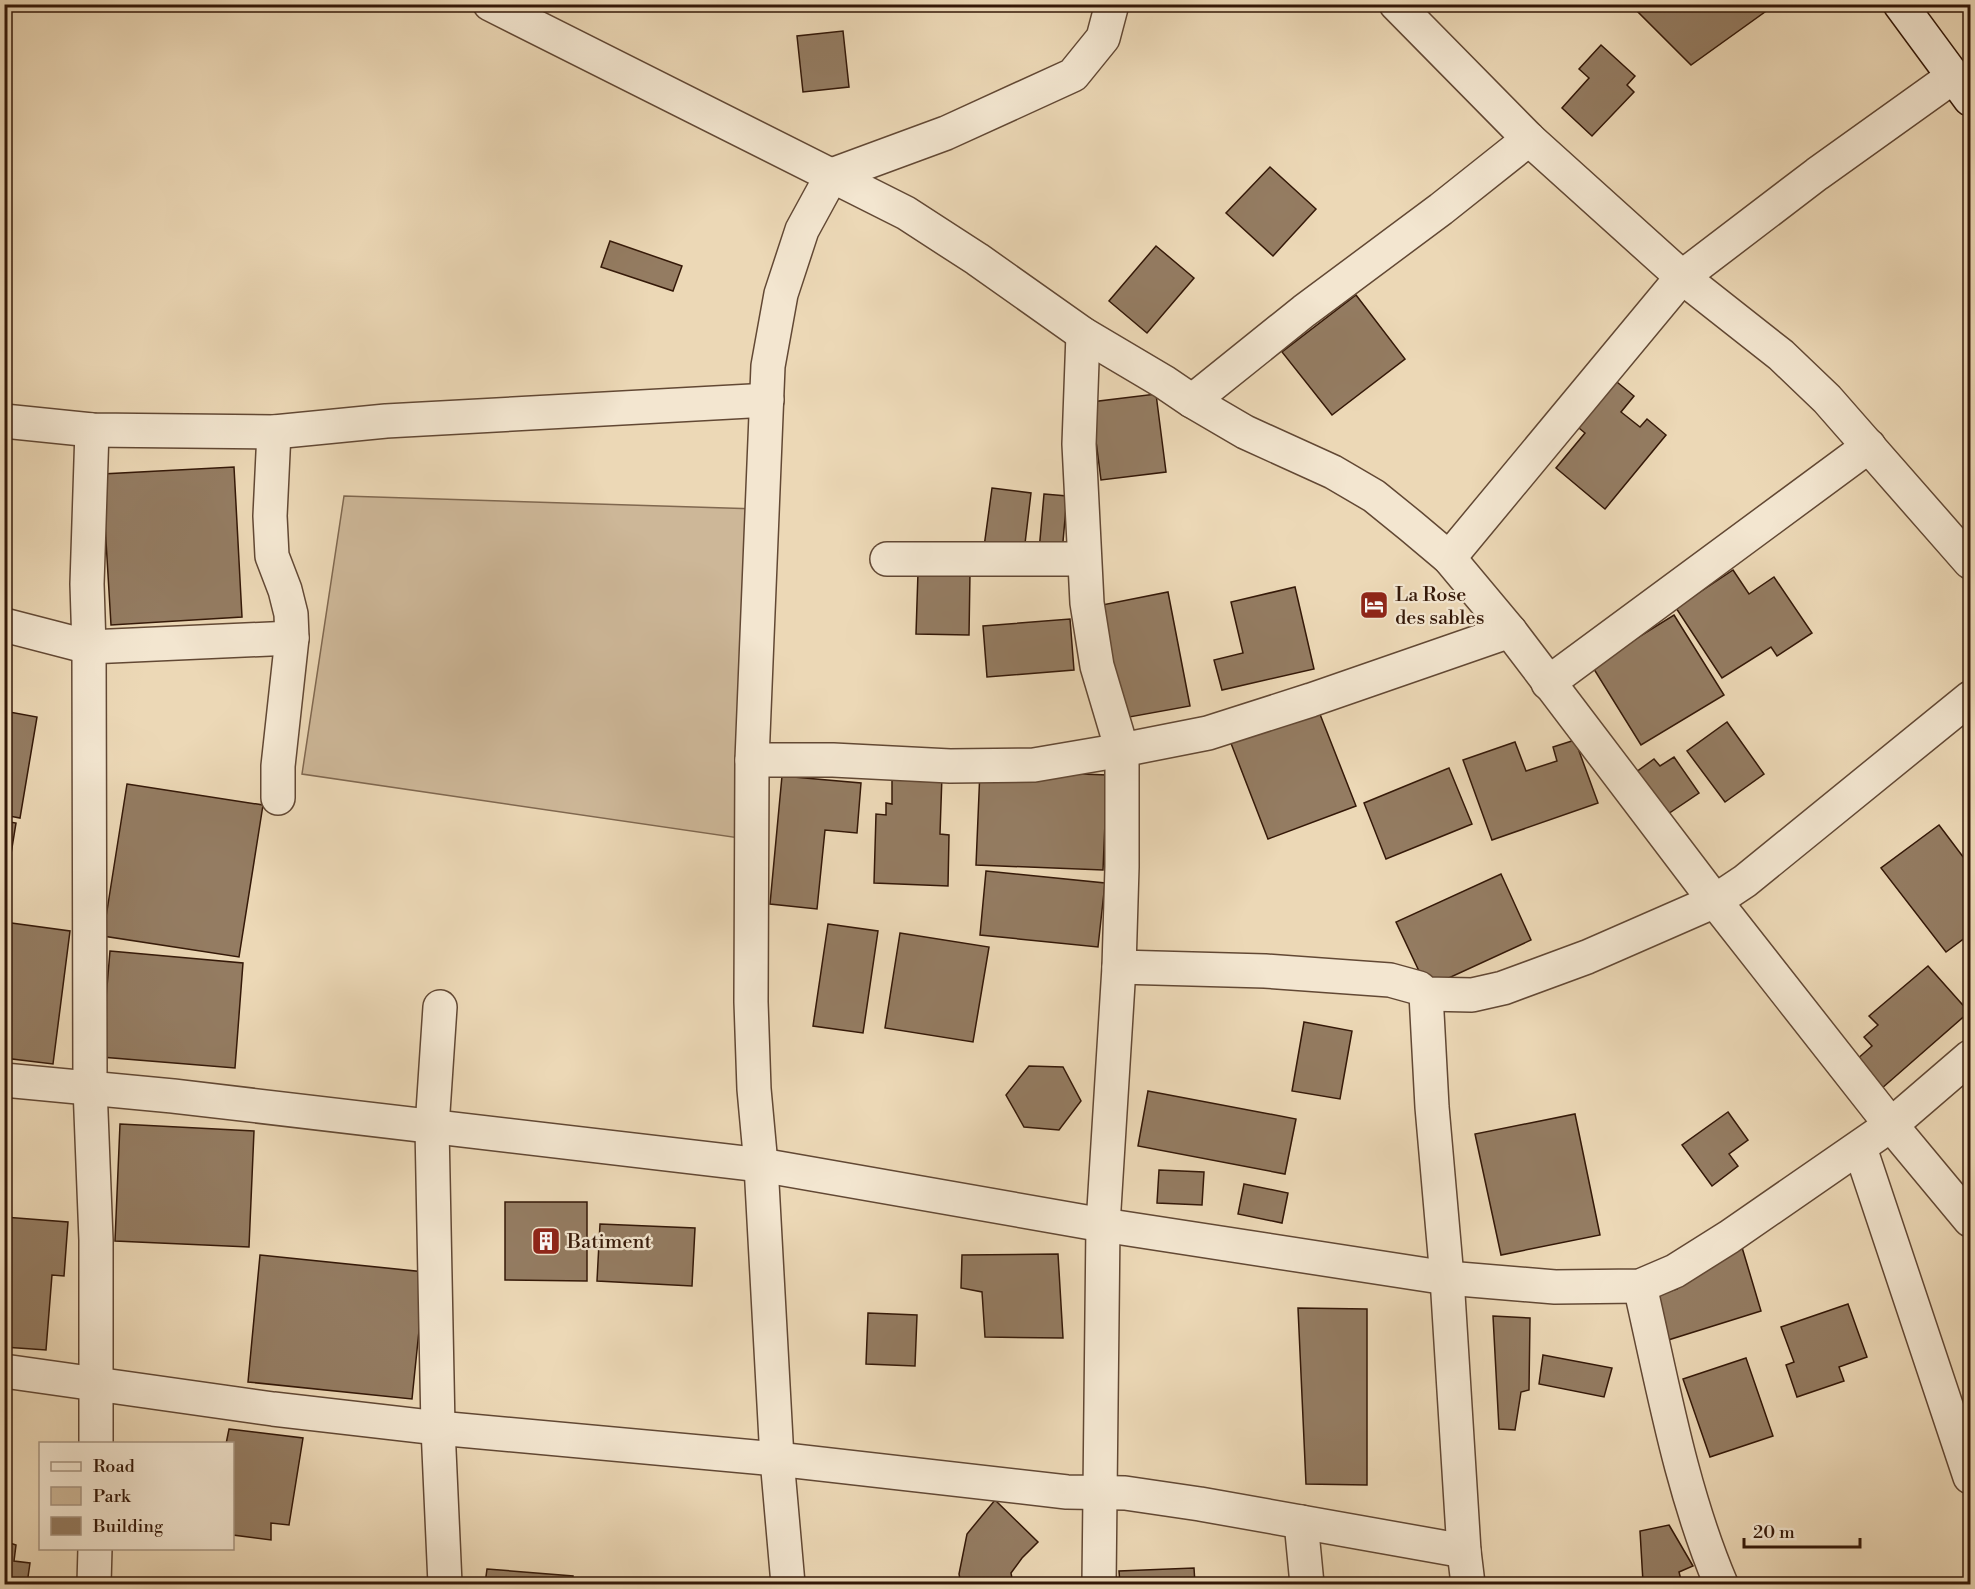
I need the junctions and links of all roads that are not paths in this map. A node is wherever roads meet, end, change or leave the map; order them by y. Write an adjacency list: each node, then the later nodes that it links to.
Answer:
1 (490, 4): 7 (street)
2 (1112, 4): 7 (street)
3 (1900, 4): 5 (street)
4 (1396, 5): 6 (street)
5 (1962, 87): 8 (street)
6 (1529, 139): 8 (street); 11 (street)
7 (832, 175): 9 (street); 10 (street)
8 (1682, 277): 15 (street); 16 (street)
9 (1083, 334): 11 (street); 18 (street)
10 (767, 400): 14 (street); 27 (street)
11 (1192, 402): 16 (street)
12 (4, 421): 13 (street)
13 (92, 430): 14 (street); 23 (street)
14 (274, 432): 22 (street)
15 (1869, 446): 19 (street); 24 (street)
16 (1449, 558): 21 (street)
17 (887, 559): 18 (street)
18 (1084, 559): 26 (street)
19 (1970, 561)
20 (4, 625): 23 (street)
21 (1509, 631): 24 (street); 26 (street)
22 (292, 638): 23 (street); 28 (street)
23 (89, 647): 35 (street)
24 (1548, 682): 29 (street)
25 (1971, 698): 29 (street)
26 (1122, 750): 27 (street); 30 (street)
27 (752, 760): 39 (street)
28 (278, 798)
29 (1715, 902): 31 (street); 36 (street)
30 (1119, 967): 31 (street); 41 (street)
31 (1426, 994): 42 (street)
32 (440, 1007): 37 (street)
33 (1971, 1057): 36 (street)
34 (4, 1080): 35 (street)
35 (90, 1088): 37 (street); 45 (street)
36 (1891, 1125): 38 (street); 40 (street)
37 (432, 1127): 39 (street); 46 (street)
38 (1860, 1148): 43 (street); 49 (street)
39 (761, 1165): 41 (street); 48 (street)
40 (1971, 1220)
41 (1103, 1226): 42 (street); 50 (street)
42 (1447, 1278): 43 (street); 53 (street)
43 (1640, 1286): 60 (street)
44 (4, 1371): 45 (street)
45 (97, 1383): 46 (street); 47 (street)
46 (438, 1428): 48 (street); 55 (street)
47 (96, 1442)
48 (777, 1459): 50 (street); 56 (street)
49 (1971, 1478)
50 (1100, 1492): 51 (street); 57 (street)
51 (1301, 1522): 53 (street); 58 (street)
52 (95, 1550): 54 (street)
53 (1464, 1551): 59 (street)
54 (94, 1584)
55 (445, 1584)
56 (788, 1584)
57 (1099, 1584)
58 (1307, 1584)
59 (1468, 1584)
60 (1721, 1584)

